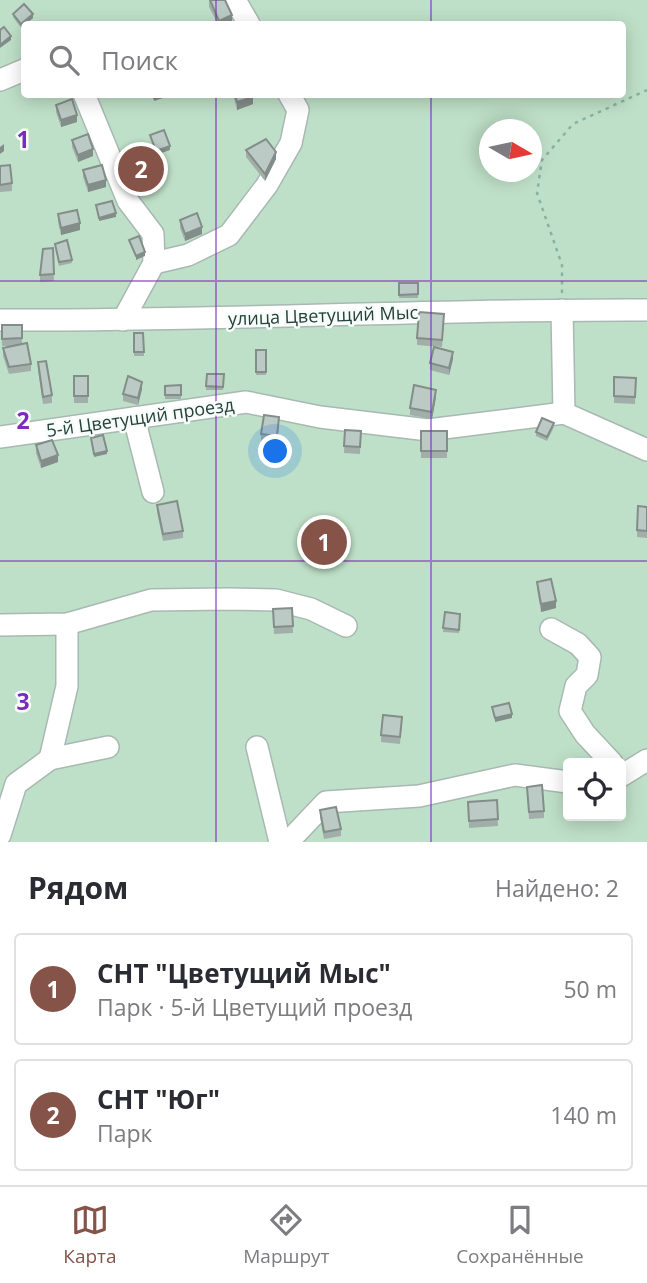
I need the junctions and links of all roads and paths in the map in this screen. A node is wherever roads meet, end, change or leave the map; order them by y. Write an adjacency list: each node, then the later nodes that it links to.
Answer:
1 (235, 0): 2 (street)
2 (247, 21)
3 (21, 71): 4 (street)
4 (0, 80)
5 (647, 90): 9 (path)
6 (86, 98): 8 (street)
7 (291, 98): 8 (street)
8 (154, 263): 12 (street)
9 (562, 310): 10 (street, улица Цветущий Мыс); 12 (street, улица Цветущий Мыс); 13 (street)
10 (647, 310)
11 (0, 320): 12 (street, улица Цветущий Мыс)
12 (123, 320)
13 (564, 413): 14 (street, 5-й Цветущий проезд); 16 (street)
14 (134, 418): 15 (street, 5-й Цветущий проезд); 17 (street)
15 (0, 437)
16 (647, 450)
17 (153, 492)
18 (67, 624): 19 (street); 20 (street); 25 (street)
19 (0, 625)
20 (346, 626)
21 (551, 629): 24 (street)
22 (108, 747): 25 (street)
23 (257, 747): 30 (street)
24 (606, 758)
25 (50, 759): 29 (street)
26 (647, 760): 27 (street)
27 (626, 769)
28 (563, 781): 31 (street)
29 (0, 835)
30 (280, 842)
31 (288, 842)

